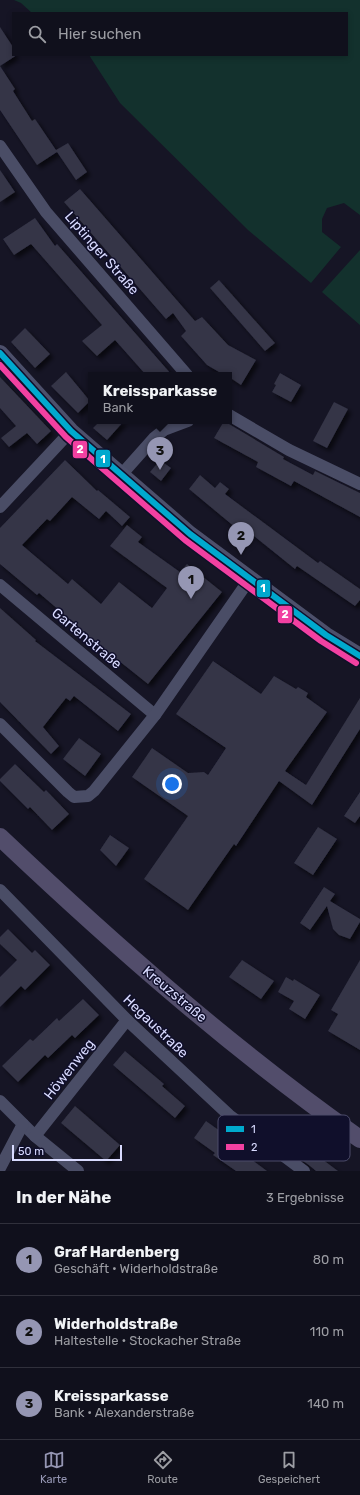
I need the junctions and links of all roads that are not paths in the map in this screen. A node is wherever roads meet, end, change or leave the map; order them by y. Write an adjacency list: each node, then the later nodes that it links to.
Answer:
1 (0, 146): 3 (street, Liptinger Straße)
2 (0, 354): 6 (street)
3 (184, 372)
4 (232, 417): 8 (street)
5 (180, 424): 7 (street)
6 (71, 431): 7 (street); 9 (street)
7 (122, 474): 10 (street)
8 (360, 484)
9 (0, 507)
10 (249, 580): 12 (street); 13 (street)
11 (0, 585): 13 (street, Gartenstraße)
12 (360, 656)
13 (155, 715): 14 (street)
14 (0, 724)
15 (0, 837): 20 (main road, Kreuzstraße)
16 (0, 890): 17 (street, Hegaustraße)
17 (127, 1020): 19 (street, Hegaustraße); 23 (street, Höwenweg)
18 (0, 1101): 21 (street)
19 (229, 1115)
20 (328, 1115)
21 (23, 1124): 23 (street); 26 (street)
22 (350, 1132): 24 (main road, Kreuzstraße)
23 (36, 1136): 27 (street)
24 (360, 1139)
25 (291, 1161): 28 (street, Hegaustraße)
26 (0, 1168)
27 (78, 1171)
28 (304, 1171)

